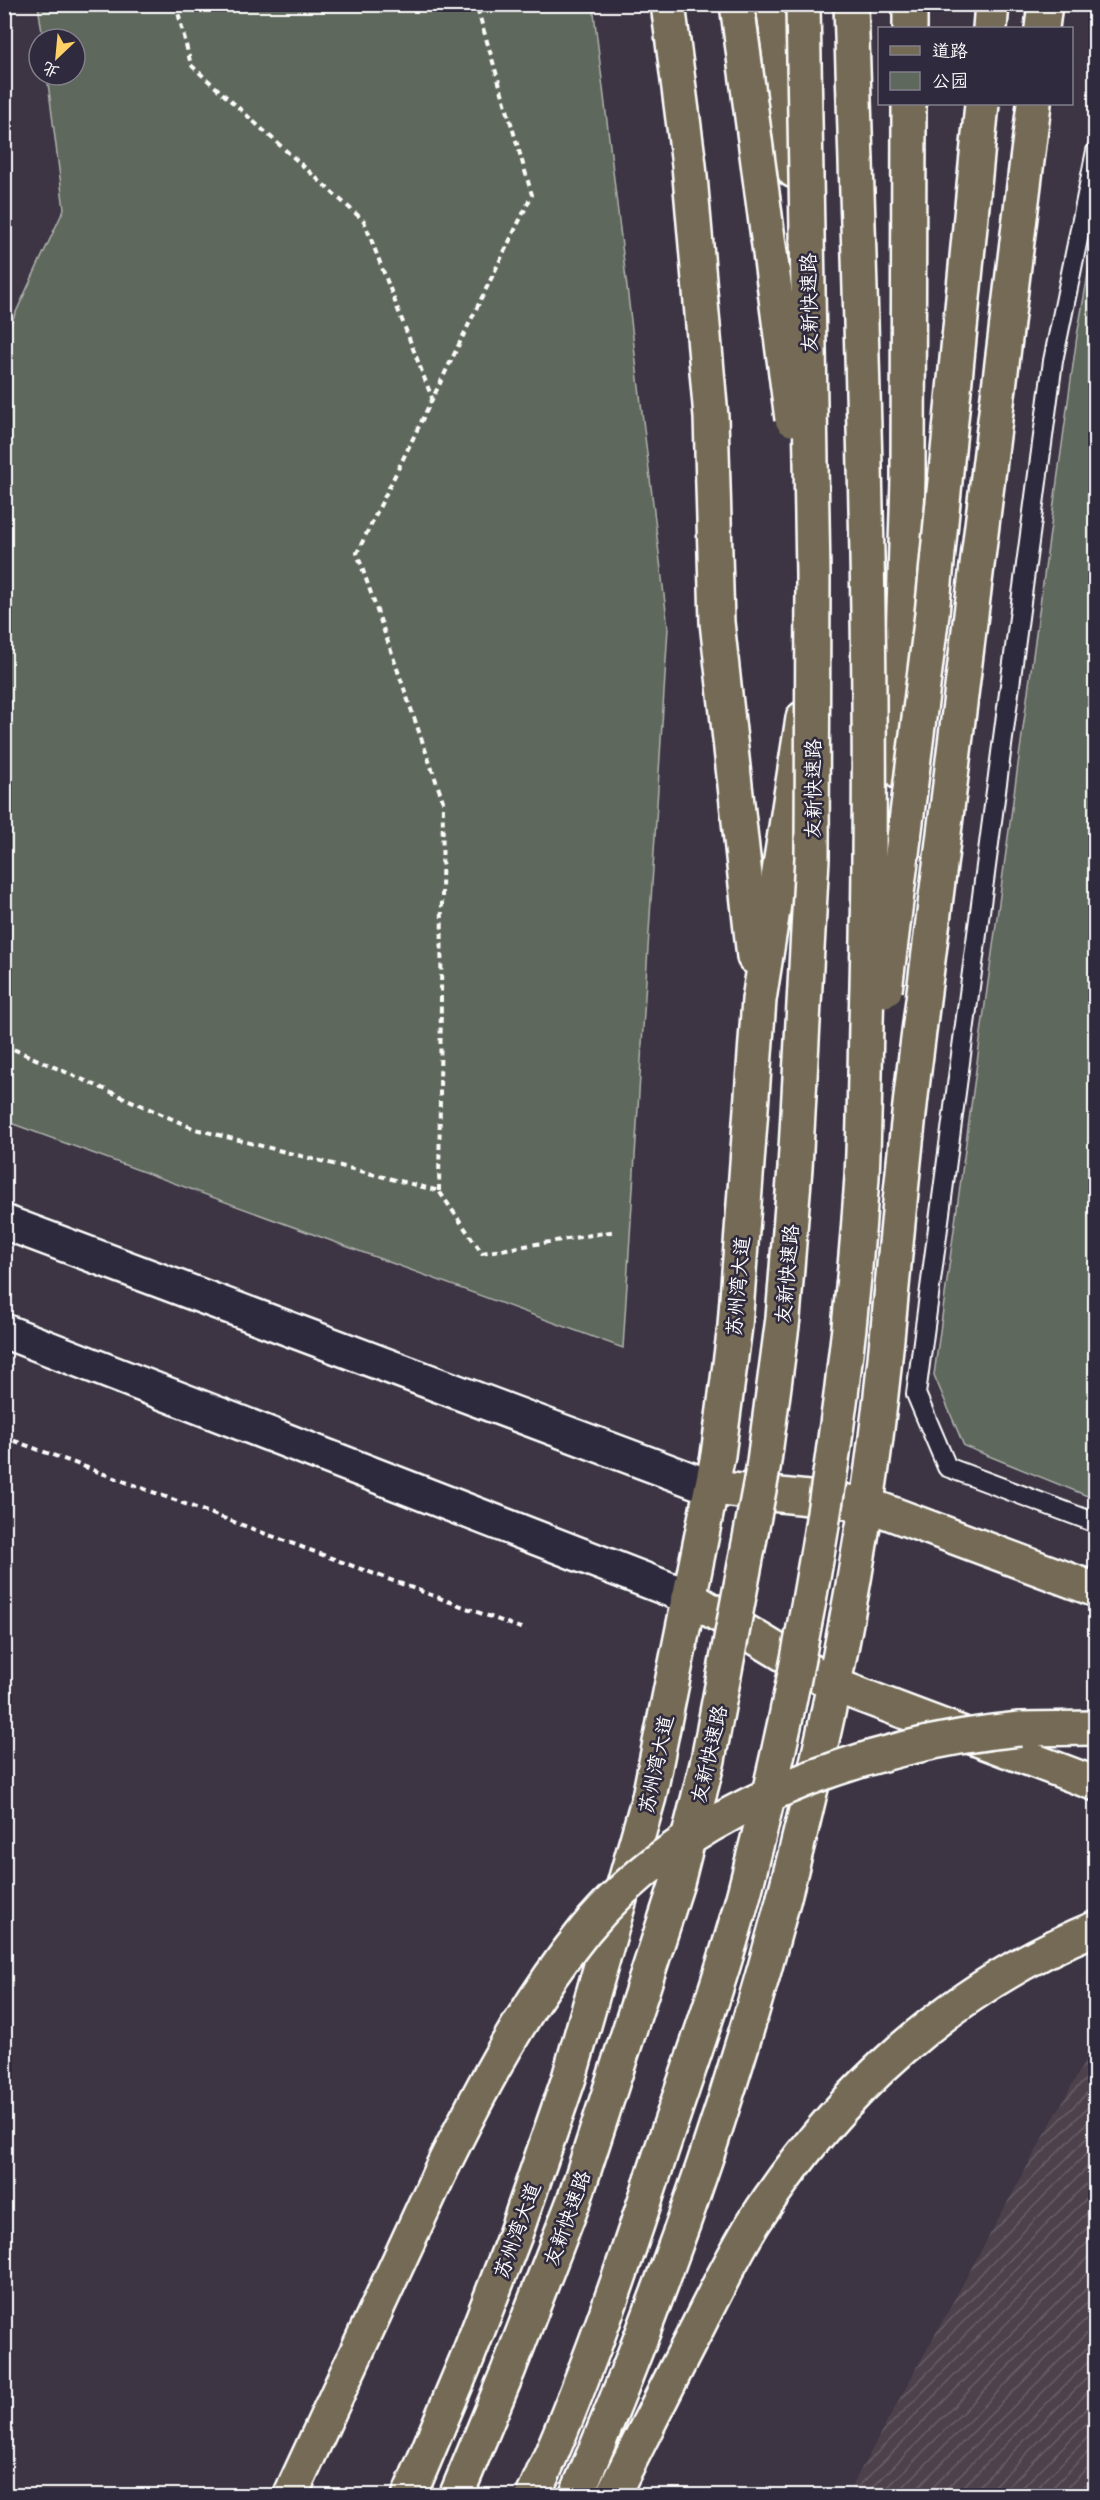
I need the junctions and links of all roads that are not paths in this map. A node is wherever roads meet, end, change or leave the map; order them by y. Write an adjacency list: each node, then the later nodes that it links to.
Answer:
1 (668, 4): 17 (main road)
2 (737, 4): 16 (main road, bridge)
3 (773, 4): 17 (main road)
4 (803, 4): 16 (main road, 友新快速路, bridge)
5 (851, 4): 19 (main road, bridge)
6 (910, 4): 9 (main road)
7 (992, 4): 10 (main road)
8 (1045, 4): 11 (main road)
9 (910, 27)
10 (990, 27)
11 (1042, 27)
12 (909, 105): 18 (main road)
13 (982, 105): 19 (main road, bridge)
14 (1034, 105): 18 (main road)
15 (1095, 151): 24 (lane)
16 (813, 575): 33 (main road, 友新快速路, bridge)
17 (759, 1000): 22 (main road, 苏州湾大道)
18 (906, 1133): 23 (main road)
19 (862, 1177): 34 (main road, bridge)
20 (4, 1222): 22 (main road)
21 (4, 1331): 26 (main road)
22 (713, 1488): 23 (main road); 26 (main road, 苏州湾大道)
23 (866, 1503): 25 (main road); 27 (main road)
24 (1095, 1523)
25 (1095, 1590)
26 (689, 1597): 27 (main road); 32 (main road, 苏州湾大道)
27 (834, 1685): 29 (main road); 35 (main road)
28 (1095, 1728): 31 (main road, bridge)
29 (1095, 1784)
30 (1095, 1928): 36 (main road)
31 (290, 2496)
32 (409, 2496)
33 (456, 2496)
34 (533, 2496)
35 (576, 2496)
36 (612, 2496)

